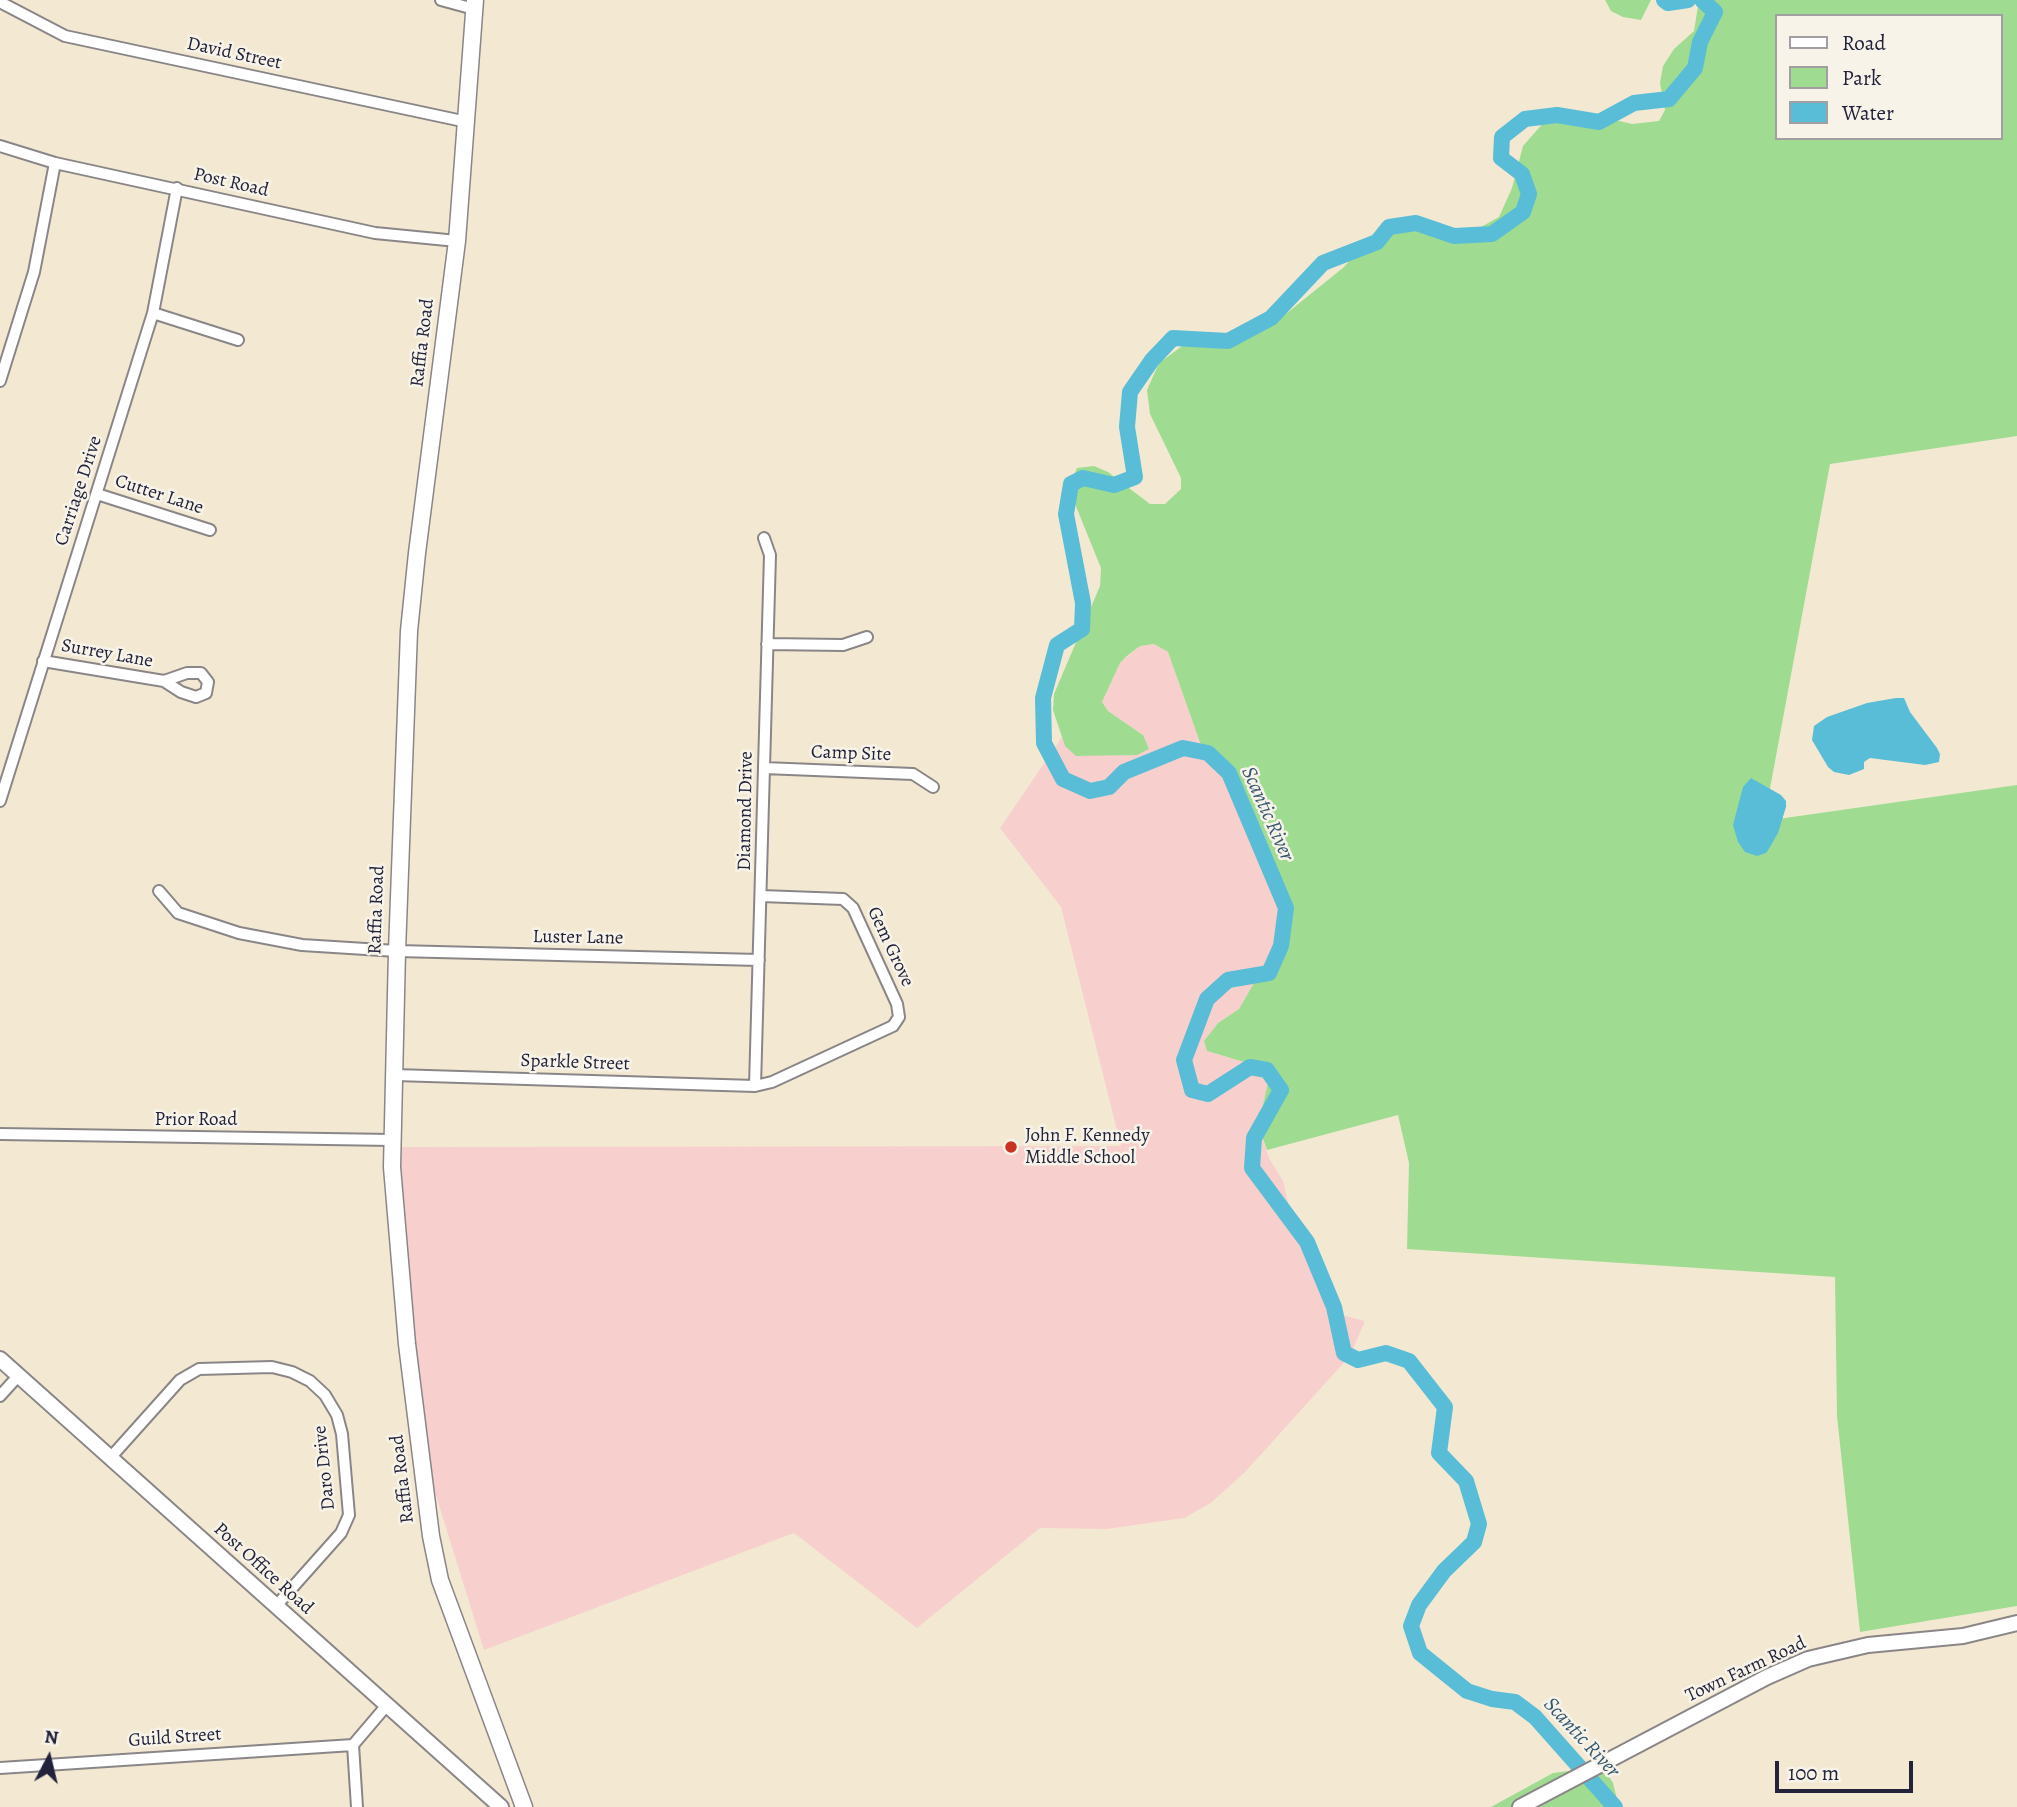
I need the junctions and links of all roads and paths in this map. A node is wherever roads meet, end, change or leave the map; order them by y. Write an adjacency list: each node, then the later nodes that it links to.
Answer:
1 (441, 0): 3 (street)
2 (0, 2): 4 (street, David Street)
3 (474, 4): 4 (main road, Raffia Road)
4 (467, 122): 8 (main road, Raffia Road)
5 (0, 146): 6 (street, Post Road)
6 (55, 163): 7 (street, Post Road); 11 (street)
7 (177, 188): 8 (street, Post Road); 9 (street, Carriage Drive)
8 (457, 241): 24 (main road, Raffia Road)
9 (153, 313): 10 (street); 12 (street, Carriage Drive)
10 (238, 340)
11 (0, 381)
12 (97, 494): 13 (street, Cutter Lane); 17 (street, Carriage Drive)
13 (210, 530)
14 (764, 538): 16 (street, Diamond Drive)
15 (867, 637): 16 (street)
16 (767, 644): 19 (street, Diamond Drive)
17 (43, 661): 18 (street, Surrey Lane); 21 (street, Carriage Drive)
18 (164, 681)
19 (764, 768): 20 (street, Camp Site); 23 (street, Diamond Drive)
20 (933, 787)
21 (0, 801)
22 (159, 891): 24 (street, Luster Lane)
23 (761, 896): 25 (street, Diamond Drive); 27 (street, Gem Grove)
24 (397, 951): 25 (street, Luster Lane); 26 (main road, Raffia Road)
25 (759, 960): 27 (street, Diamond Drive)
26 (394, 1076): 27 (street, Sparkle Street); 29 (main road, Raffia Road)
27 (755, 1086)
28 (0, 1134): 29 (street, Prior Road)
29 (392, 1140): 41 (main road, Raffia Road)
30 (0, 1359): 31 (street, Post Office Road)
31 (19, 1375): 32 (street); 33 (street, Post Office Road)
32 (0, 1396)
33 (111, 1458): 34 (street, Post Office Road); 34 (street, Daro Drive)
34 (276, 1606): 36 (street, Post Office Road)
35 (2017, 1623): 42 (street, Town Farm Road)
36 (387, 1705): 37 (street); 40 (street, Post Office Road)
37 (353, 1745): 38 (street, Guild Street); 39 (street)
38 (0, 1768)
39 (357, 1807)
40 (501, 1807)
41 (524, 1807)
42 (1520, 1807)

